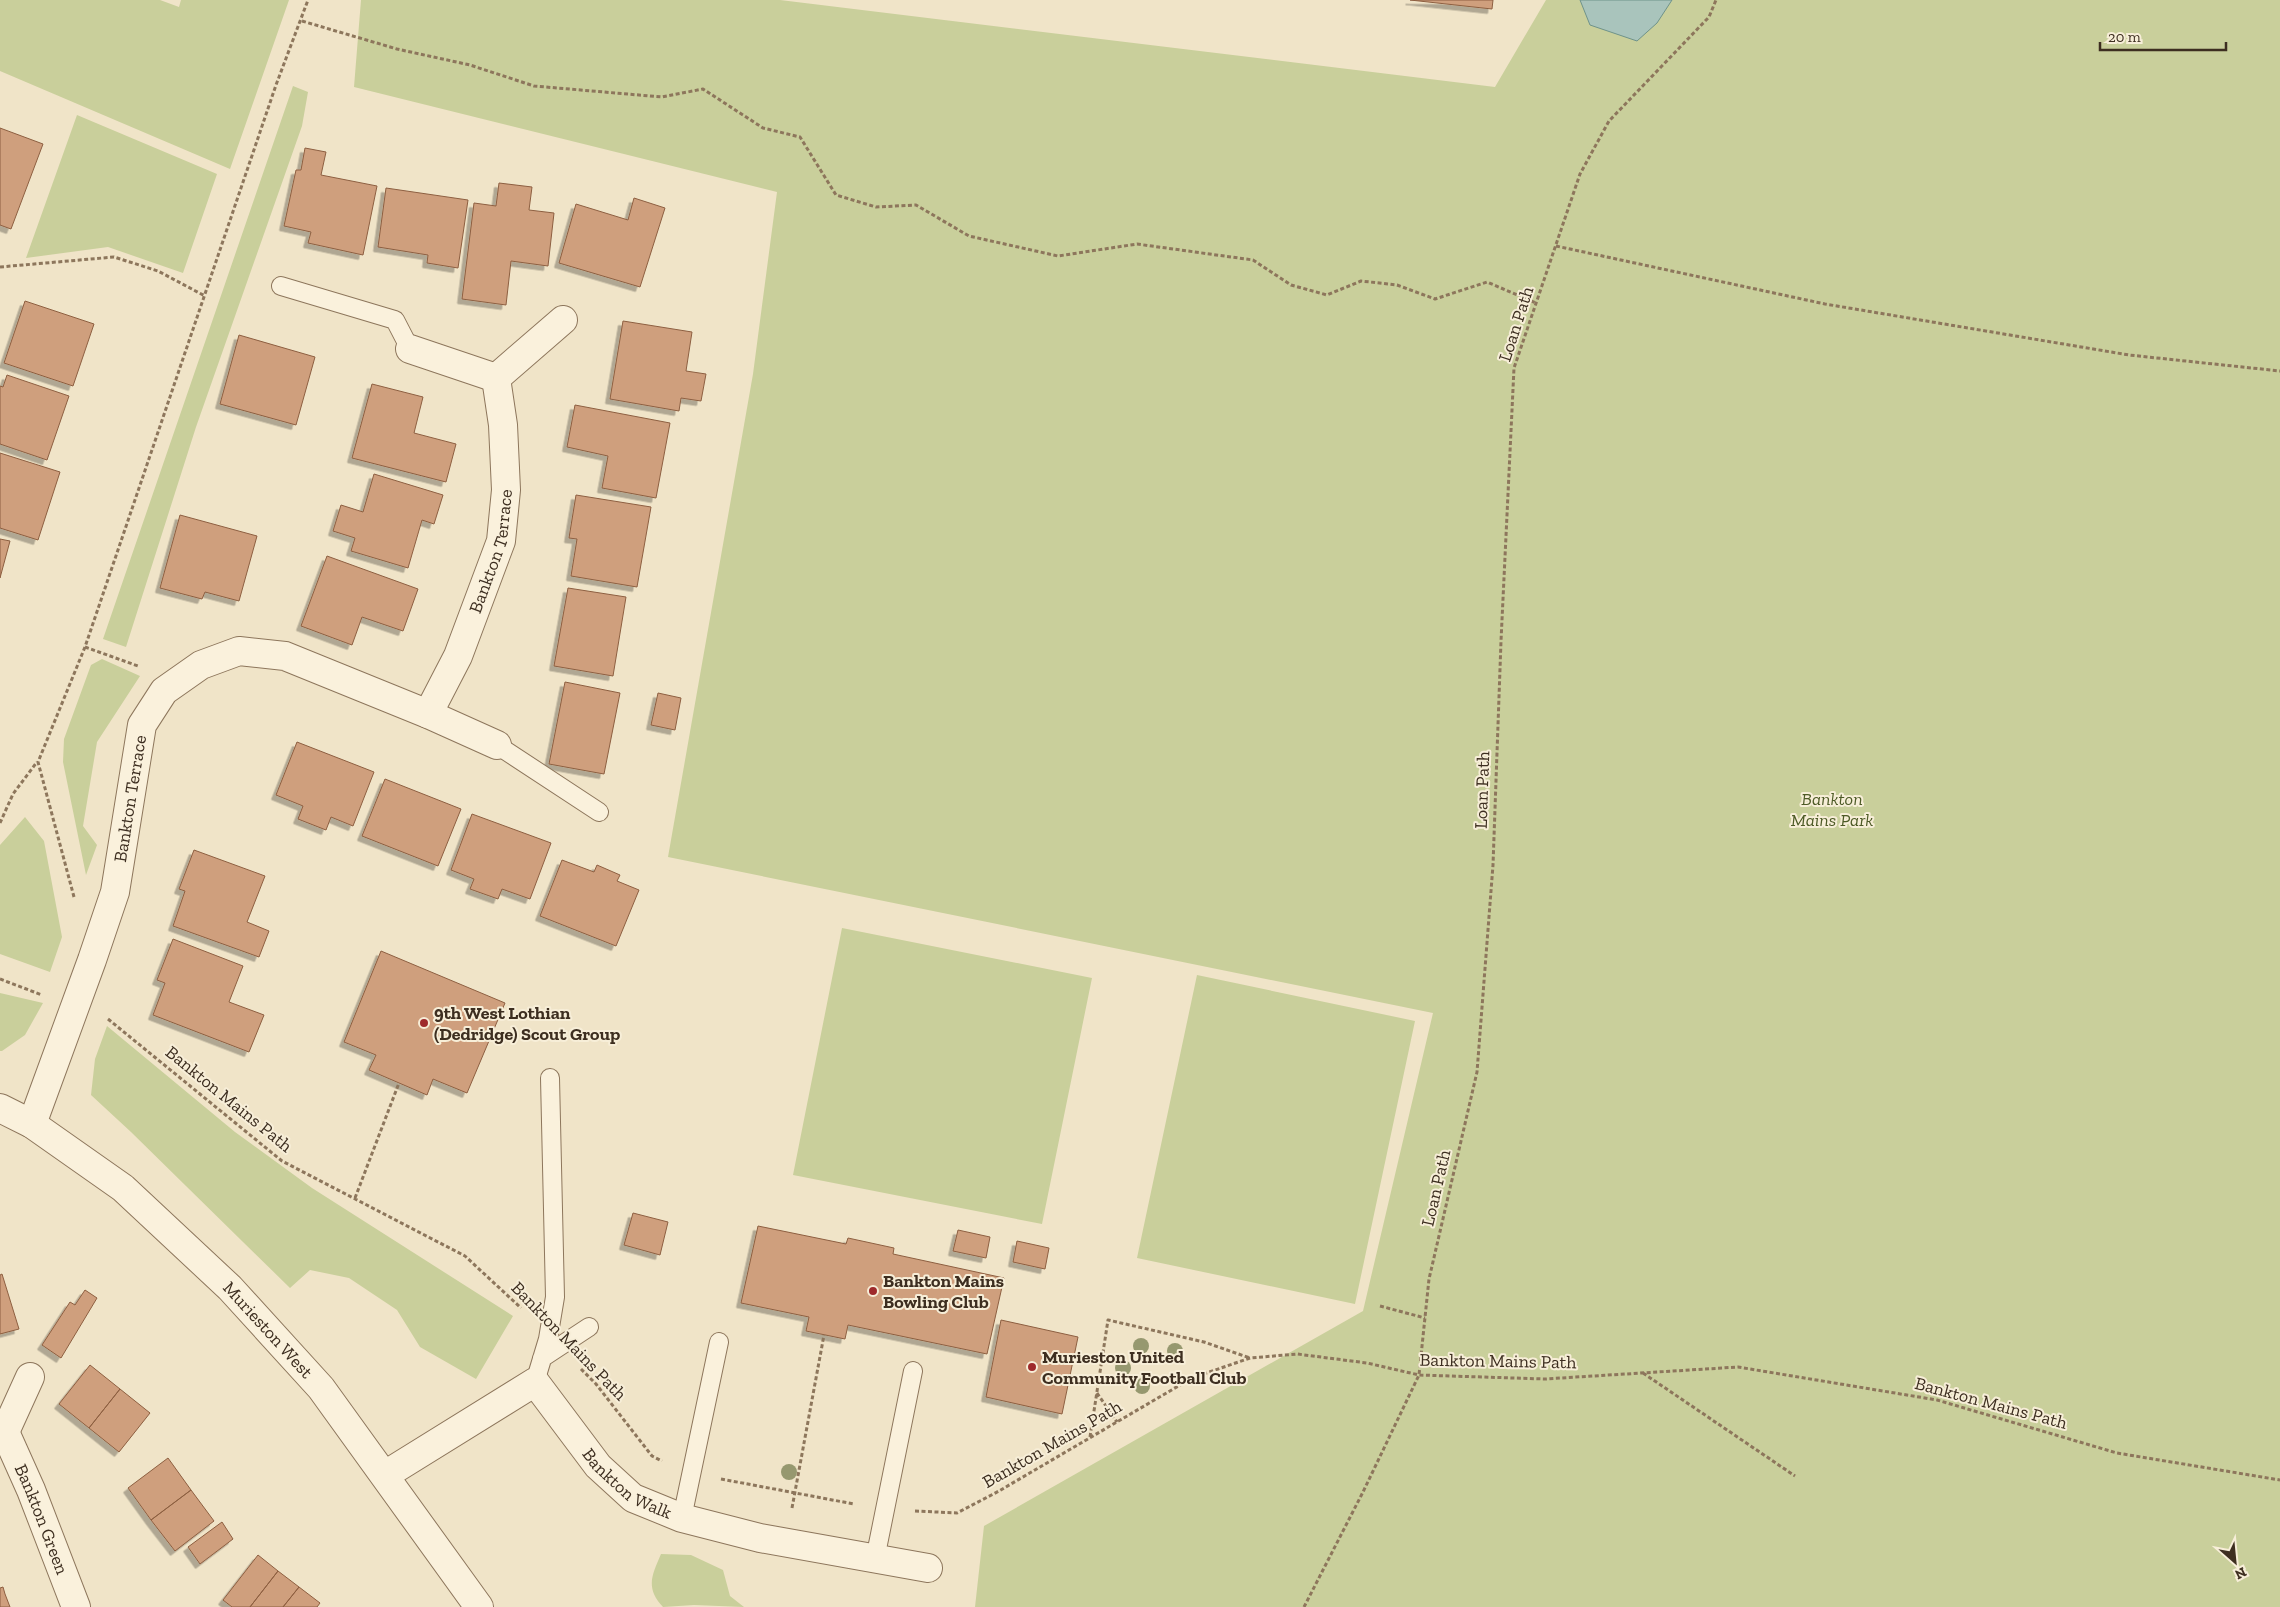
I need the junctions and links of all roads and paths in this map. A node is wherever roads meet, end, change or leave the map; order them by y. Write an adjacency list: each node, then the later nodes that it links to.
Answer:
1 (308, 0): 3 (path)
2 (1716, 0): 4 (path, Loan Path)
3 (302, 21): 7 (path); 8 (path)
4 (1556, 246): 8 (path, Loan Path); 11 (path)
5 (0, 267): 7 (path)
6 (281, 286): 10 (lane)
7 (205, 296): 13 (path)
8 (1536, 303): 29 (path, Loan Path)
9 (563, 320): 12 (street)
10 (410, 349): 12 (street)
11 (2280, 371)
12 (496, 378): 15 (street, Bankton Terrace)
13 (85, 647): 14 (path); 17 (path)
14 (178, 681): 15 (street, Bankton Terrace); 22 (street, Bankton Terrace)
15 (428, 714): 16 (street, Bankton Terrace)
16 (497, 745): 18 (lane)
17 (38, 762): 19 (path); 20 (path)
18 (599, 812)
19 (0, 823)
20 (76, 903)
21 (0, 980): 22 (path, Bankton Mains Path)
22 (76, 1003): 26 (street, Bankton Terrace); 27 (path, Bankton Mains Path)
23 (550, 1078): 33 (lane)
24 (398, 1083): 27 (path)
25 (0, 1108): 26 (street, Murieston West)
26 (32, 1124): 45 (street, Murieston West)
27 (355, 1198): 33 (path, Bankton Mains Path)
28 (1380, 1306): 29 (path)
29 (1425, 1318): 38 (path, Loan Path)
30 (589, 1327): 33 (lane)
31 (824, 1335): 48 (path)
32 (719, 1342): 44 (lane)
33 (553, 1344): 35 (lane); 44 (path, Bankton Mains Path)
34 (1250, 1358): 38 (path, Bankton Mains Path); 40 (path); 41 (path, Bankton Mains Path)
35 (539, 1370): 45 (street); 50 (street, Bankton Walk)
36 (913, 1371): 49 (lane)
37 (1643, 1373): 38 (path, Bankton Mains Path); 46 (path); 47 (path, Bankton Mains Path)
38 (1419, 1375): 56 (path, Loan Path)
39 (30, 1377): 42 (street, Bankton Green)
40 (1097, 1393): 41 (path); 43 (path)
41 (1118, 1422): 43 (path, Bankton Mains Path)
42 (2, 1431): 54 (street, Bankton Green)
43 (1090, 1438): 49 (path, Bankton Mains Path)
44 (691, 1472): 48 (path, Bankton Mains Path); 50 (lane)
45 (384, 1475): 55 (street, Murieston West)
46 (1795, 1476)
47 (2280, 1480)
48 (796, 1494): 49 (path, Bankton Mains Path); 51 (path)
49 (886, 1510): 52 (lane)
50 (682, 1518): 51 (street, Bankton Walk)
51 (783, 1543): 52 (street, Bankton Walk)
52 (875, 1559): 53 (street, Bankton Walk)
53 (928, 1568)
54 (76, 1607)
55 (479, 1607)
56 (1304, 1607)

